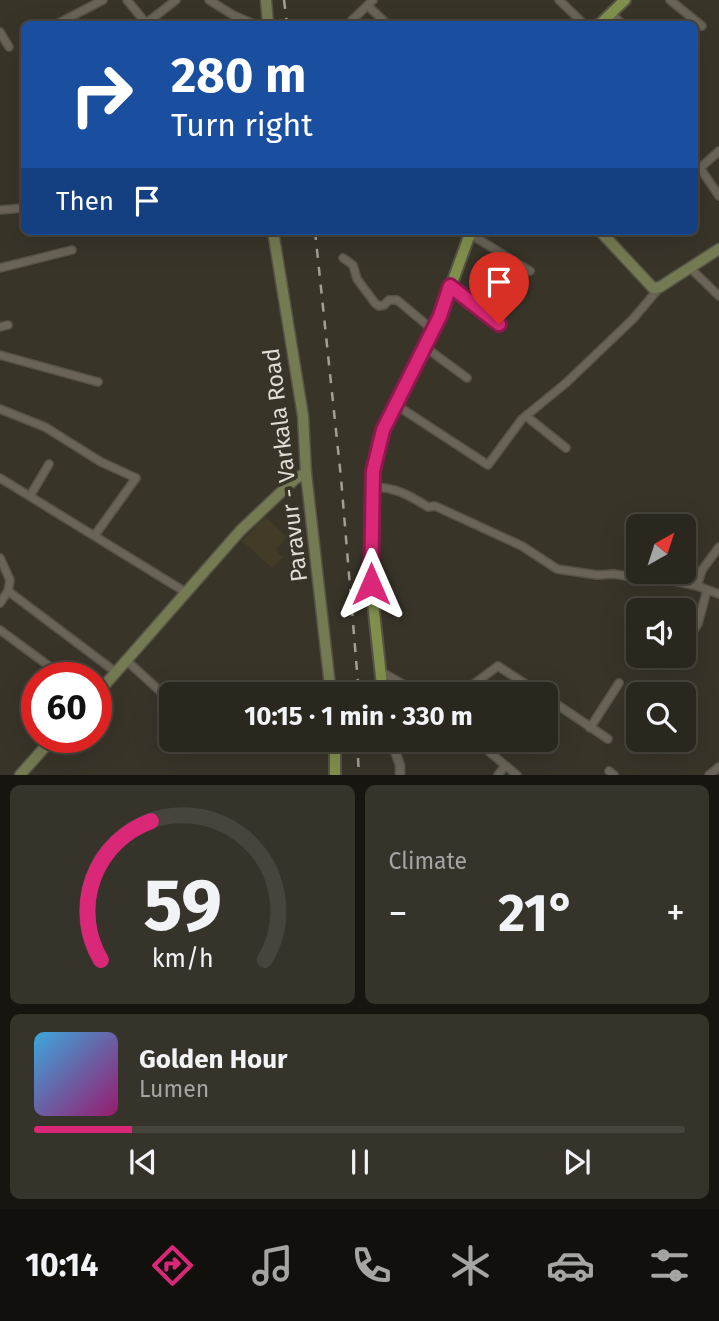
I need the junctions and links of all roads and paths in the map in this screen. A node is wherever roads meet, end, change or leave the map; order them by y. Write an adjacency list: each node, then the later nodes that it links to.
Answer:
1 (103, 0): 11 (street)
2 (127, 0): 12 (street)
3 (176, 0): 13 (street)
4 (209, 0): 14 (street)
5 (266, 0): 15 (main road)
6 (559, 0): 18 (street)
7 (625, 0): 10 (main road)
8 (670, 0): 21 (street)
9 (371, 3): 16 (street); 17 (street)
10 (611, 13): 19 (main road); 20 (street)
11 (63, 21)
12 (144, 21)
13 (149, 21)
14 (248, 21)
15 (268, 21)
16 (351, 21)
17 (385, 21)
18 (581, 21)
19 (603, 21)
20 (619, 21)
21 (696, 21)
22 (698, 23): 23 (street)
23 (702, 26)
24 (0, 32): 25 (street)
25 (9, 47)
26 (719, 151): 27 (street)
27 (719, 196)
28 (21, 208): 29 (street)
29 (0, 210)
30 (274, 235): 54 (main road, Paravur - Varkala Road)
31 (469, 235): 40 (main road)
32 (475, 235): 39 (street)
33 (604, 235): 41 (main road)
34 (719, 248): 38 (main road)
35 (72, 250): 37 (street)
36 (343, 258): 44 (street)
37 (0, 268)
38 (690, 268): 41 (main road); 42 (street)
39 (530, 271)
40 (450, 286): 43 (street); 44 (main road)
41 (660, 287): 51 (street)
42 (719, 296)
43 (499, 324)
44 (433, 330): 45 (main road)
45 (425, 347): 47 (street); 49 (main road)
46 (0, 355): 48 (street)
47 (467, 379)
48 (98, 382)
49 (396, 405): 51 (street); 56 (main road)
50 (0, 409): 58 (street)
51 (526, 416): 52 (street)
52 (566, 448)
53 (49, 464): 57 (street)
54 (306, 473): 64 (main road); 74 (main road, Paravur - Varkala Road)
55 (0, 478): 57 (street)
56 (372, 487): 61 (street); 71 (main road)
57 (30, 496): 58 (street)
58 (95, 535): 64 (street)
59 (719, 547): 61 (street)
60 (0, 558): 63 (street)
61 (697, 586): 62 (street)
62 (707, 590): 65 (street); 67 (street)
63 (8, 591): 66 (street); 72 (street)
64 (187, 593): 69 (main road)
65 (719, 594)
66 (0, 603)
67 (696, 627)
68 (0, 630): 70 (street)
69 (127, 661): 72 (main road); 80 (street)
70 (44, 662)
71 (380, 671): 75 (main road); 76 (street)
72 (117, 673): 73 (main road)
73 (112, 678)
74 (330, 682)
75 (381, 682)
76 (399, 682)
77 (477, 682): 78 (street)
78 (523, 682)
79 (620, 682): 82 (street)
80 (159, 690)
81 (558, 705): 82 (street)
82 (590, 727): 83 (street)
83 (608, 739)
84 (335, 752): 91 (main road)
85 (395, 752): 92 (street)
86 (489, 752): 88 (street)
87 (40, 753): 90 (main road)
88 (505, 766): 93 (street); 94 (street)
89 (719, 767): 95 (street)
90 (20, 775)
91 (335, 775)
92 (400, 775)
93 (498, 775)
94 (517, 775)
95 (709, 775)

